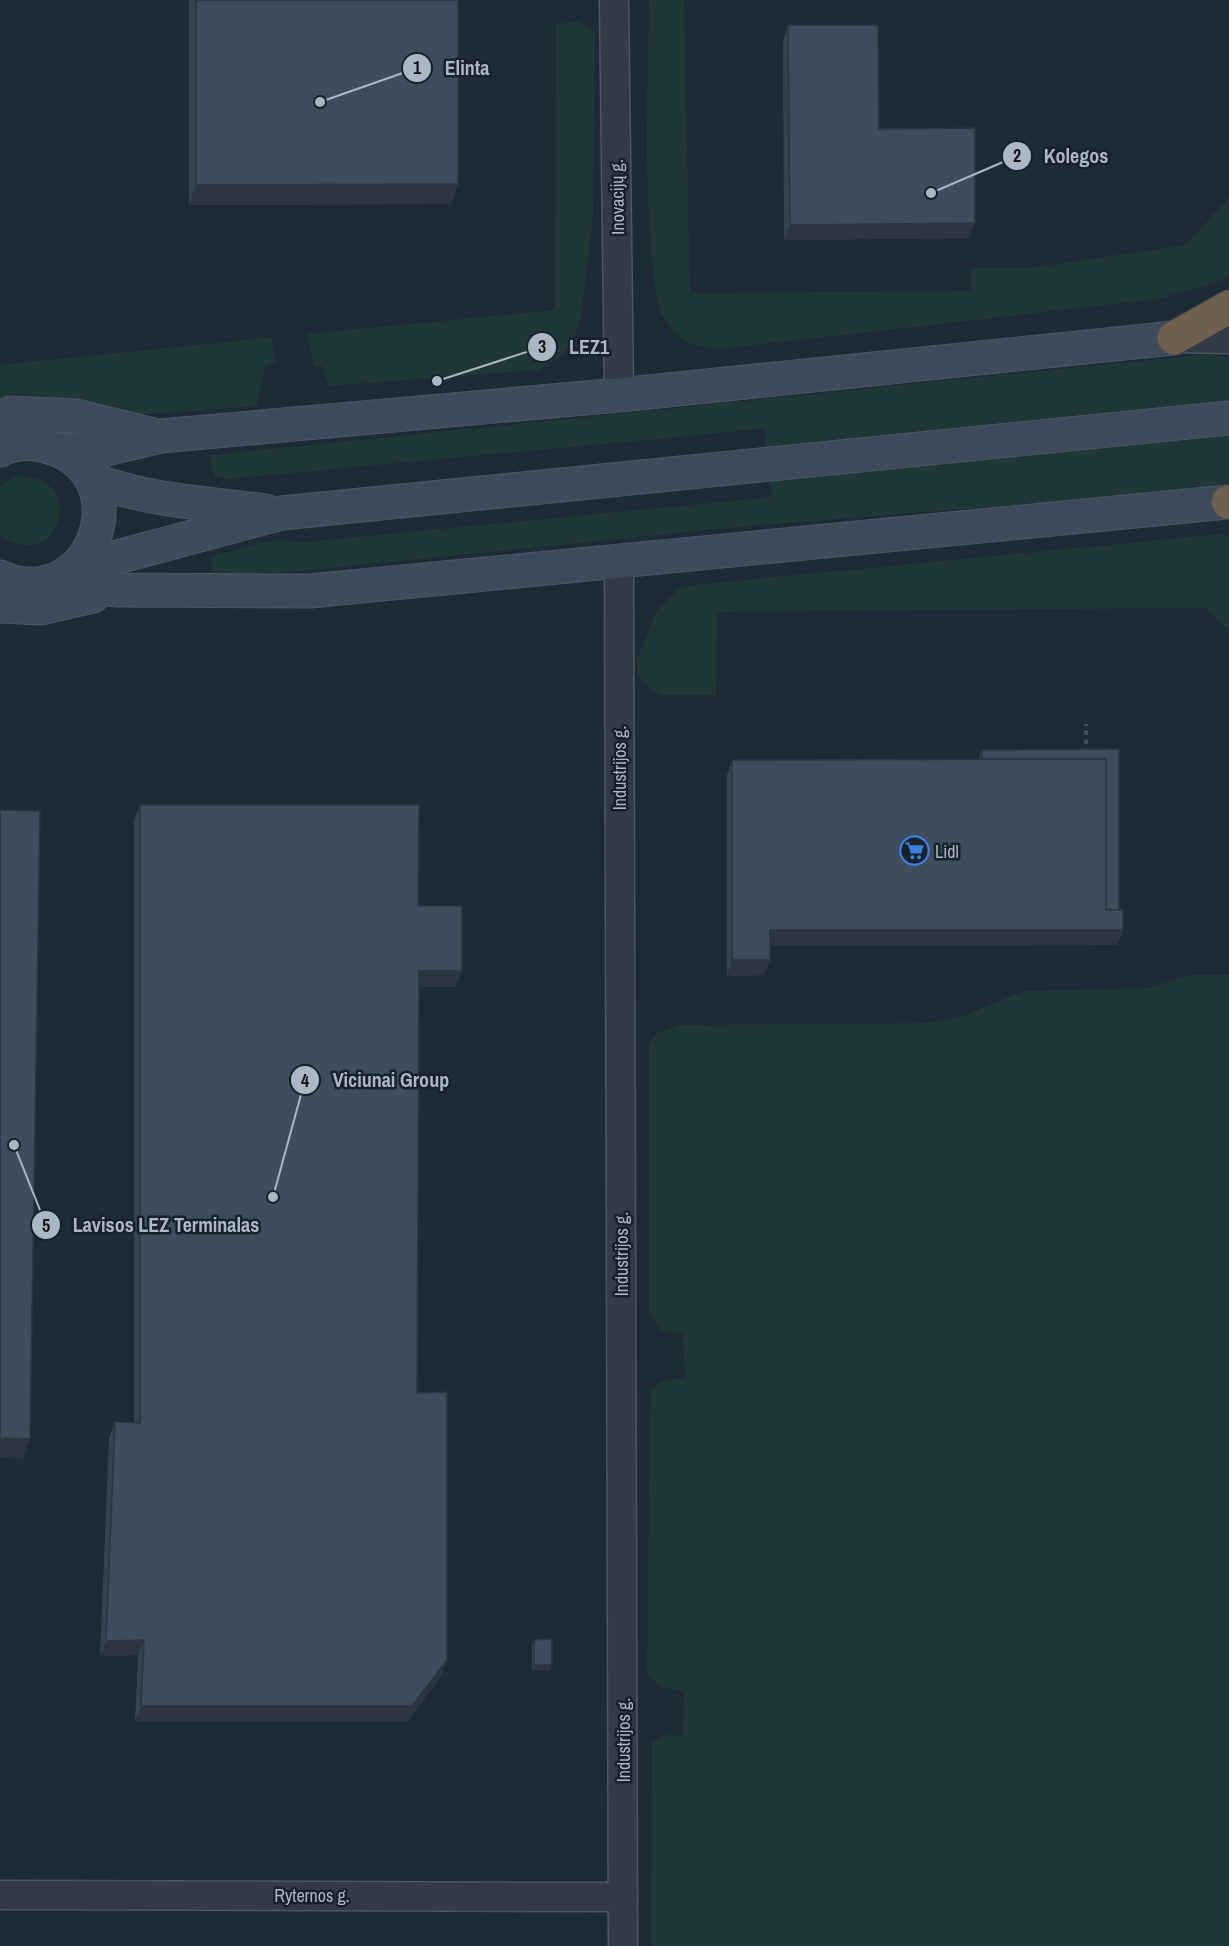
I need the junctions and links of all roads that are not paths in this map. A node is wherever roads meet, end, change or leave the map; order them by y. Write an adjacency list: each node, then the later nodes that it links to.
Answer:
1 (614, 0): 5 (street, Inovacijų g.)
2 (1229, 307): 3 (highway)
3 (1174, 338): 4 (street); 5 (main road)
4 (1229, 339)
5 (619, 395): 8 (main road)
6 (0, 417): 8 (main road)
7 (1229, 418): 13 (main road)
8 (161, 436): 10 (main road)
9 (0, 450): 10 (main road)
10 (62, 450): 11 (main road)
11 (92, 478): 13 (main road); 16 (main road)
12 (1229, 502): 14 (main road)
13 (282, 513): 16 (main road)
14 (619, 561): 17 (main road); 20 (street, Industrijos g.)
15 (0, 577): 16 (main road)
16 (56, 578): 17 (main road)
17 (119, 590): 18 (main road)
18 (0, 606)
19 (0, 1895): 20 (street, Ryternos g.)
20 (623, 1897): 21 (street, Industrijos g.)
21 (623, 1946)

